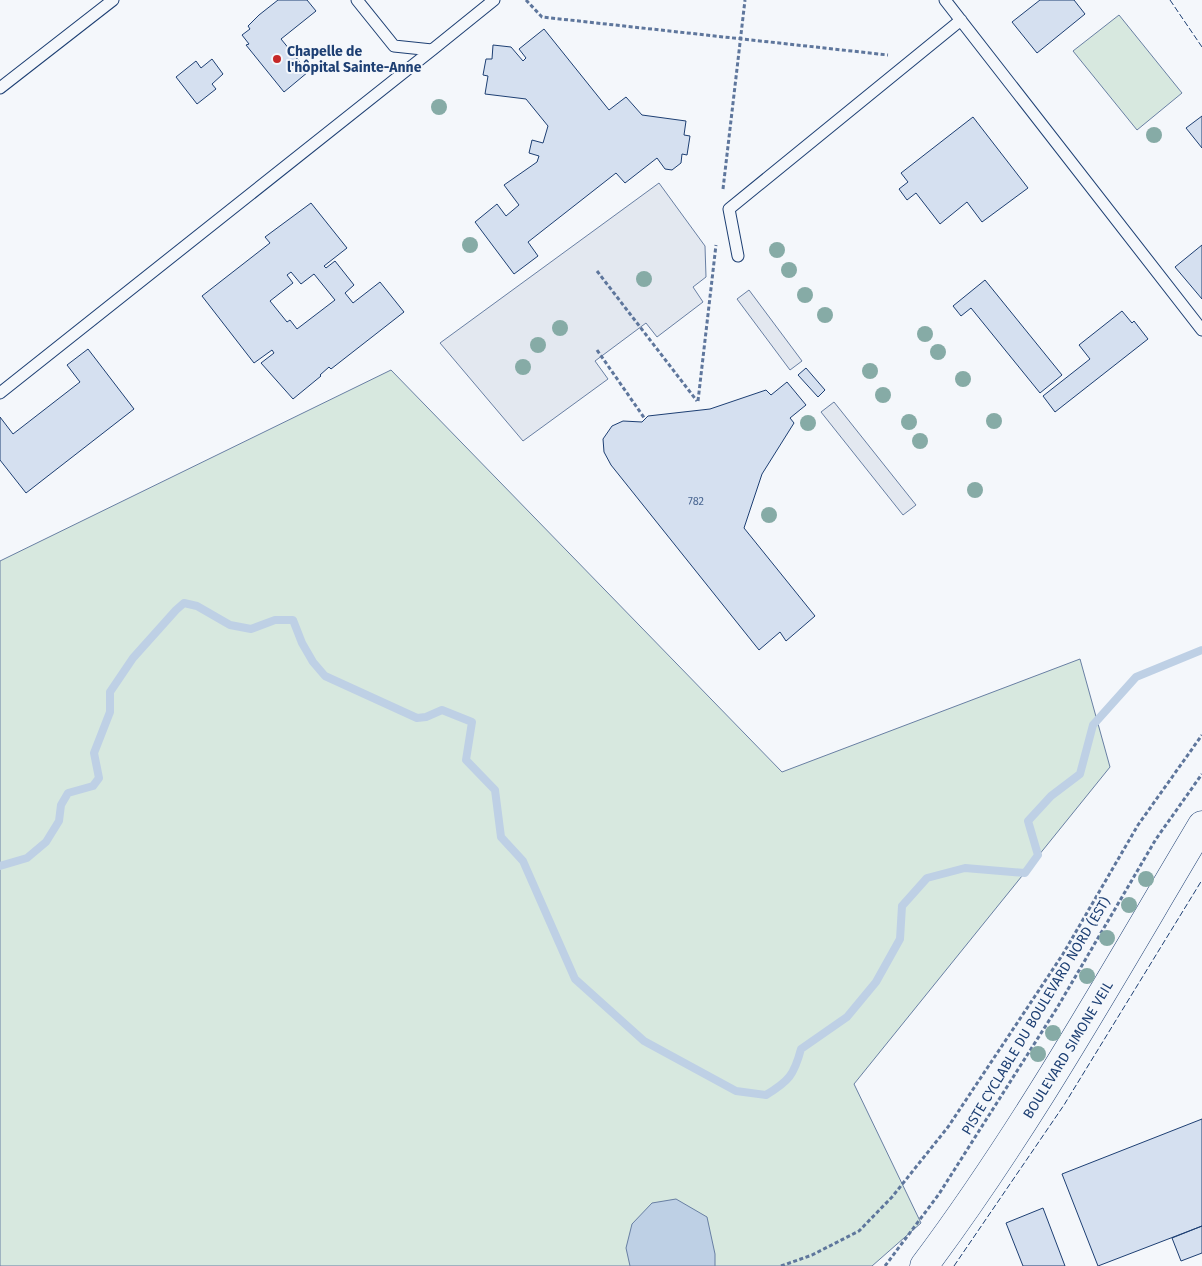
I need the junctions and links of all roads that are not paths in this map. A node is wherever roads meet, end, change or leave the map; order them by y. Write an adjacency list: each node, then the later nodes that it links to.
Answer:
1 (113, 0): 7 (lane)
2 (357, 0): 6 (lane)
3 (494, 0): 6 (lane)
4 (945, 0): 5 (lane)
5 (961, 20): 8 (lane); 9 (lane)
6 (432, 50): 10 (lane)
7 (0, 88)
8 (738, 256)
9 (1202, 330)
10 (0, 393)
11 (1202, 825): 12 (main road, BOULEVARD SIMONE VEIL)
12 (924, 1266)

